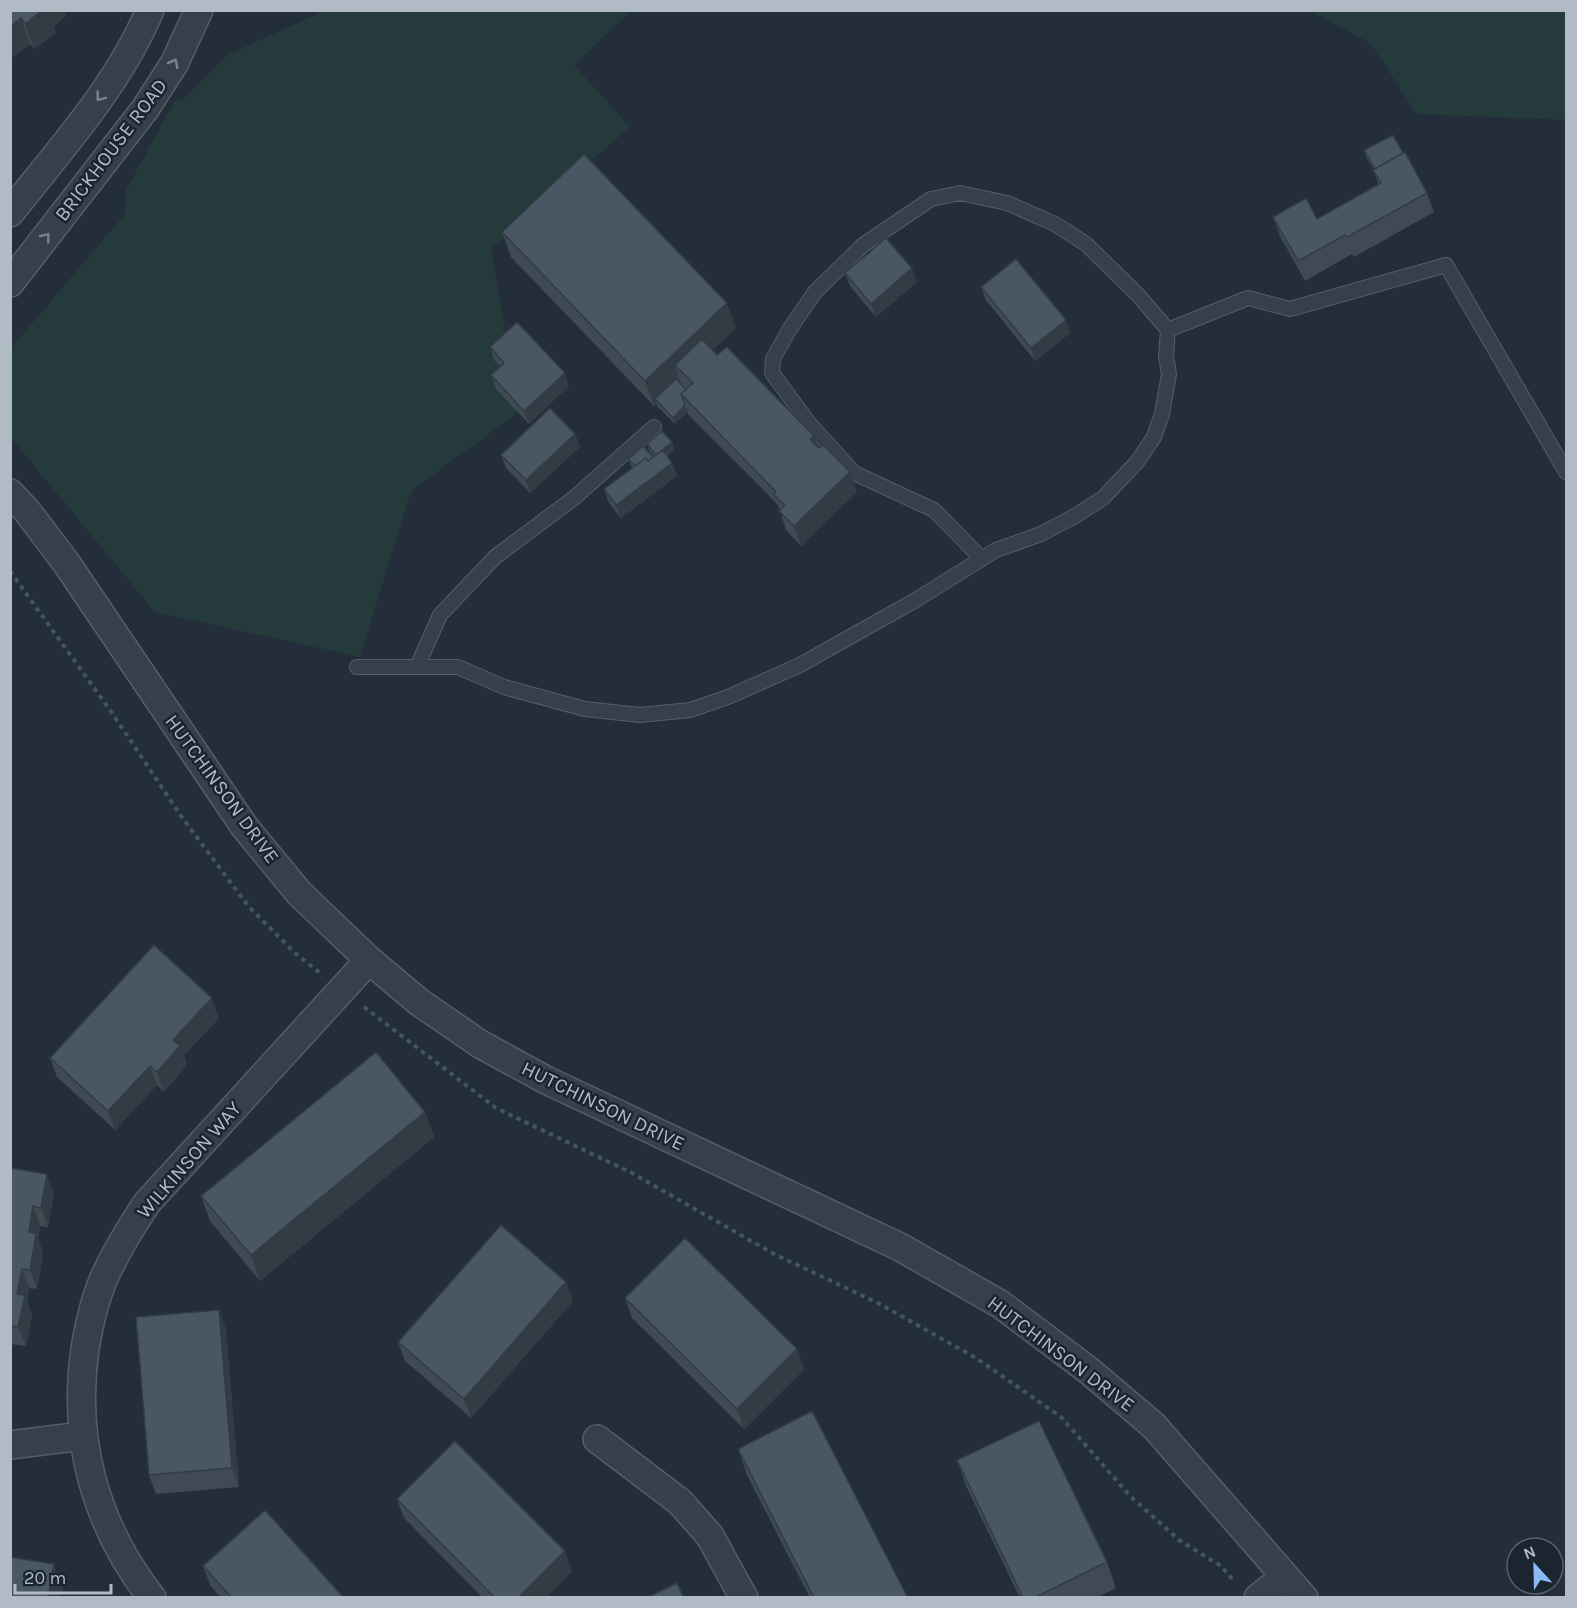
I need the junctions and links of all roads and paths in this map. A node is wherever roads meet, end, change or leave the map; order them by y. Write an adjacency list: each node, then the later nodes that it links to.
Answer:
1 (150, 10): 3 (street, BRICKHOUSE ROAD, one-way to 3)
2 (199, 10): 4 (street, BRICKHOUSE ROAD, one-way to 2)
3 (10, 213)
4 (10, 283)
5 (1168, 330): 7 (lane); 9 (lane); 9 (lane)
6 (654, 428): 11 (lane)
7 (1566, 472)
8 (10, 493): 12 (street, HUTCHINSON DRIVE)
9 (982, 559): 11 (lane)
10 (357, 667): 11 (lane)
11 (417, 667)
12 (369, 960): 13 (street, WILKINSON WAY); 16 (street, HUTCHINSON DRIVE)
13 (82, 1436): 15 (street); 17 (street, WILKINSON WAY)
14 (597, 1438): 18 (street)
15 (10, 1445)
16 (1284, 1576): 19 (street); 20 (street, HUTCHINSON DRIVE)
17 (152, 1598)
18 (744, 1598)
19 (1258, 1598)
20 (1305, 1598)

